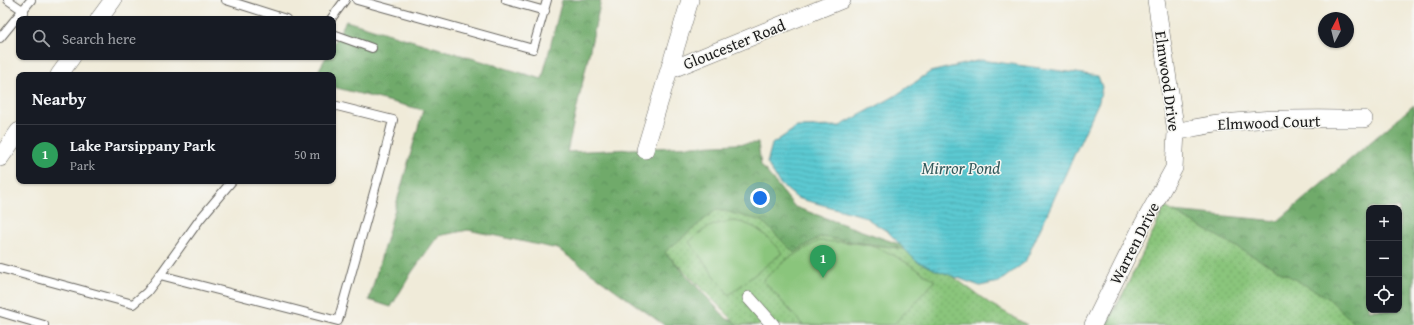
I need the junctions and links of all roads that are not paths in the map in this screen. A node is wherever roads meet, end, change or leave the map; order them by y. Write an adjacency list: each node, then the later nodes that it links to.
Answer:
1 (8, 0): 12 (lane)
2 (31, 0): 12 (lane)
3 (112, 0): 15 (street)
4 (226, 0): 16 (lane)
5 (345, 0): 17 (lane)
6 (358, 0): 13 (lane)
7 (506, 0): 13 (lane)
8 (547, 0): 13 (lane)
9 (690, 0): 23 (street)
10 (842, 0): 23 (street, Gloucester Road)
11 (1156, 0): 27 (street, Elmwood Drive)
12 (24, 11): 14 (lane)
13 (544, 11)
14 (20, 16)
15 (101, 16)
16 (277, 16)
17 (333, 16)
18 (16, 20): 20 (lane)
19 (336, 35): 21 (lane)
20 (0, 38)
21 (372, 48)
22 (70, 60): 24 (street)
23 (670, 70): 29 (street)
24 (61, 72)
25 (336, 107): 34 (lane)
26 (1364, 119): 27 (street, Elmwood Court)
27 (1176, 132): 31 (street, Elmwood Drive)
28 (16, 135): 30 (street)
29 (645, 150)
30 (0, 158)
31 (1175, 162): 39 (street, Warren Drive)
32 (229, 184): 34 (lane)
33 (0, 268): 34 (lane)
34 (160, 275)
35 (750, 298): 38 (street)
36 (0, 312): 37 (lane)
37 (44, 325)
38 (773, 325)
39 (1094, 325)

